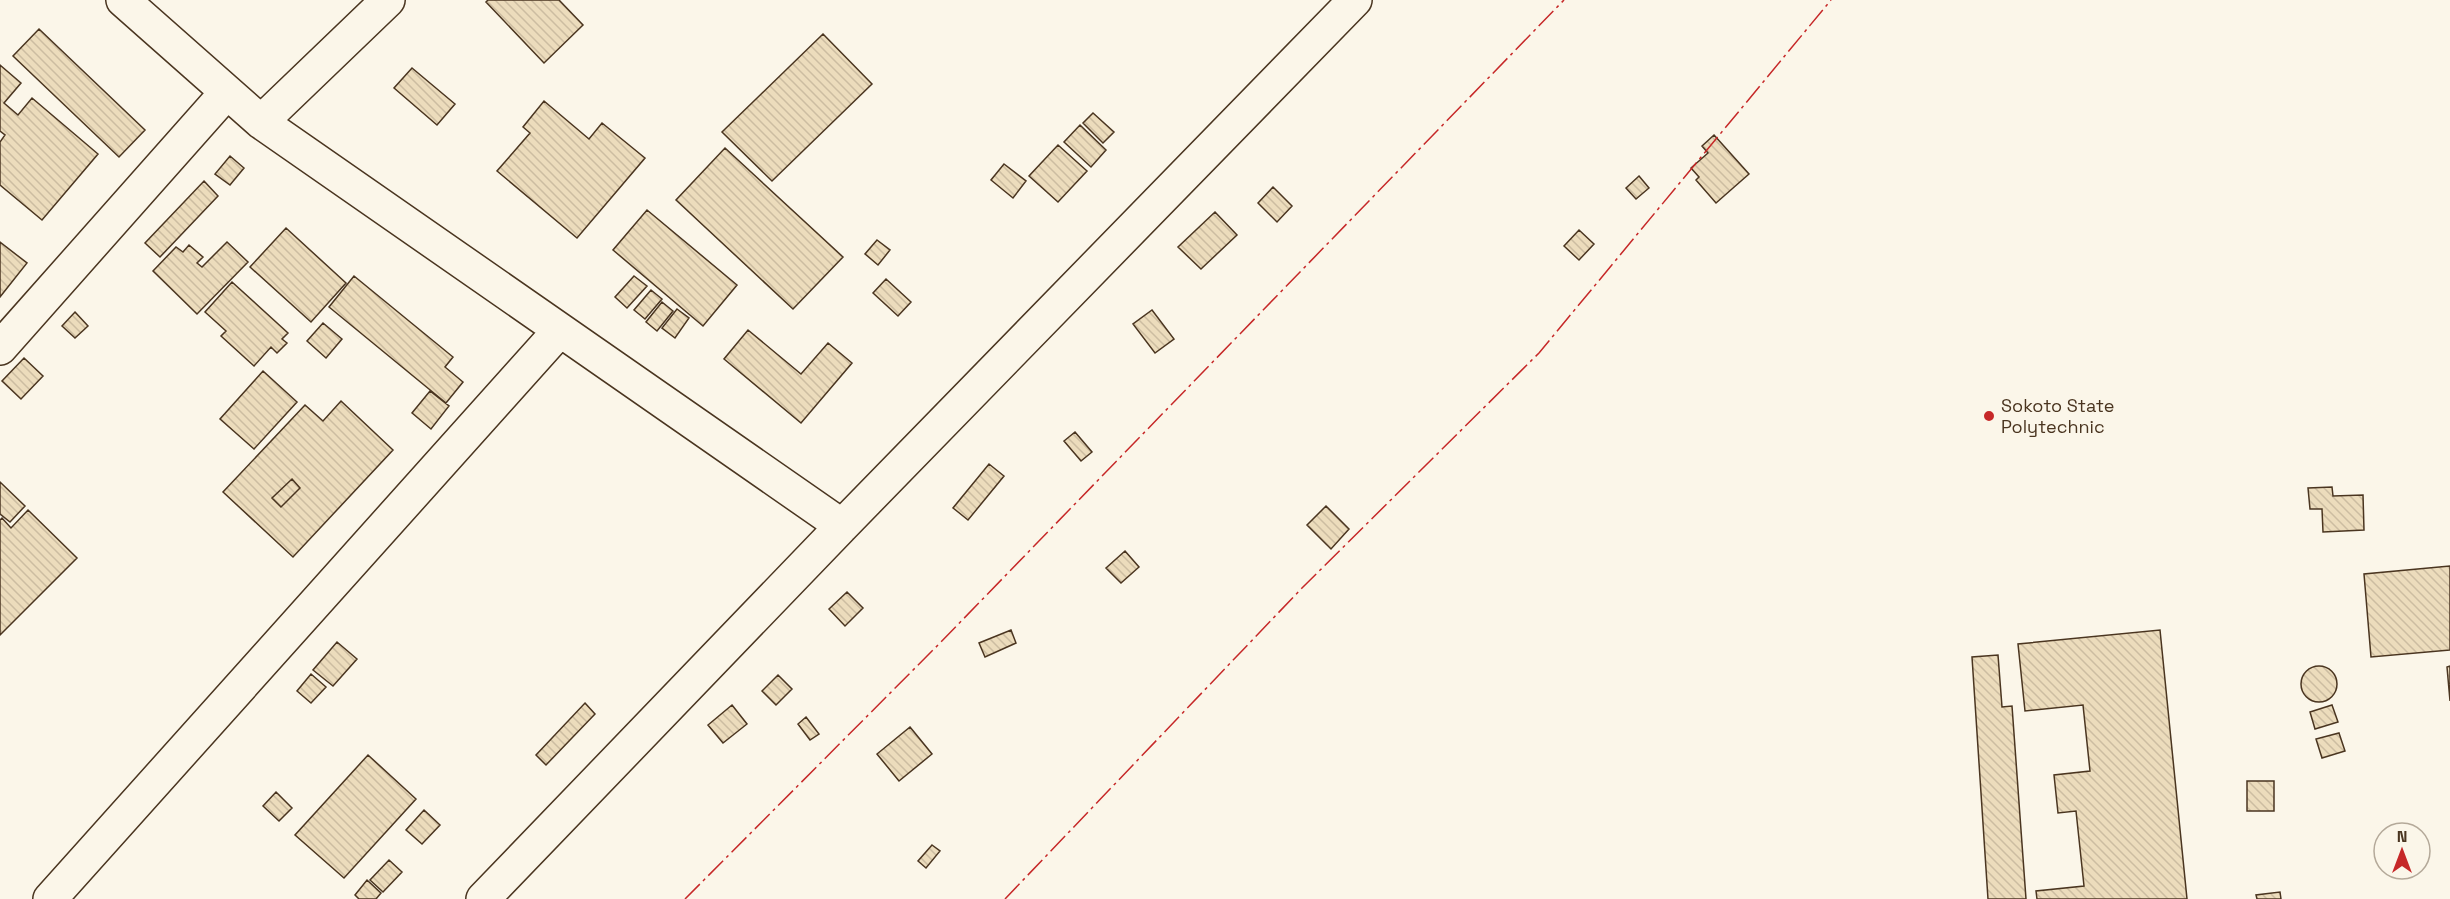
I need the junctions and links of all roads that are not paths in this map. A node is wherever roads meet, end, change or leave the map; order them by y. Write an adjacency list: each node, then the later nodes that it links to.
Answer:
1 (123, 0): 4 (street)
2 (388, 0): 5 (street)
3 (1355, 0): 8 (street)
4 (227, 92): 5 (street); 7 (street)
5 (261, 122): 6 (street)
6 (560, 330): 8 (street); 9 (street)
7 (0, 348)
8 (842, 526): 10 (street)
9 (50, 899)
10 (483, 899)

